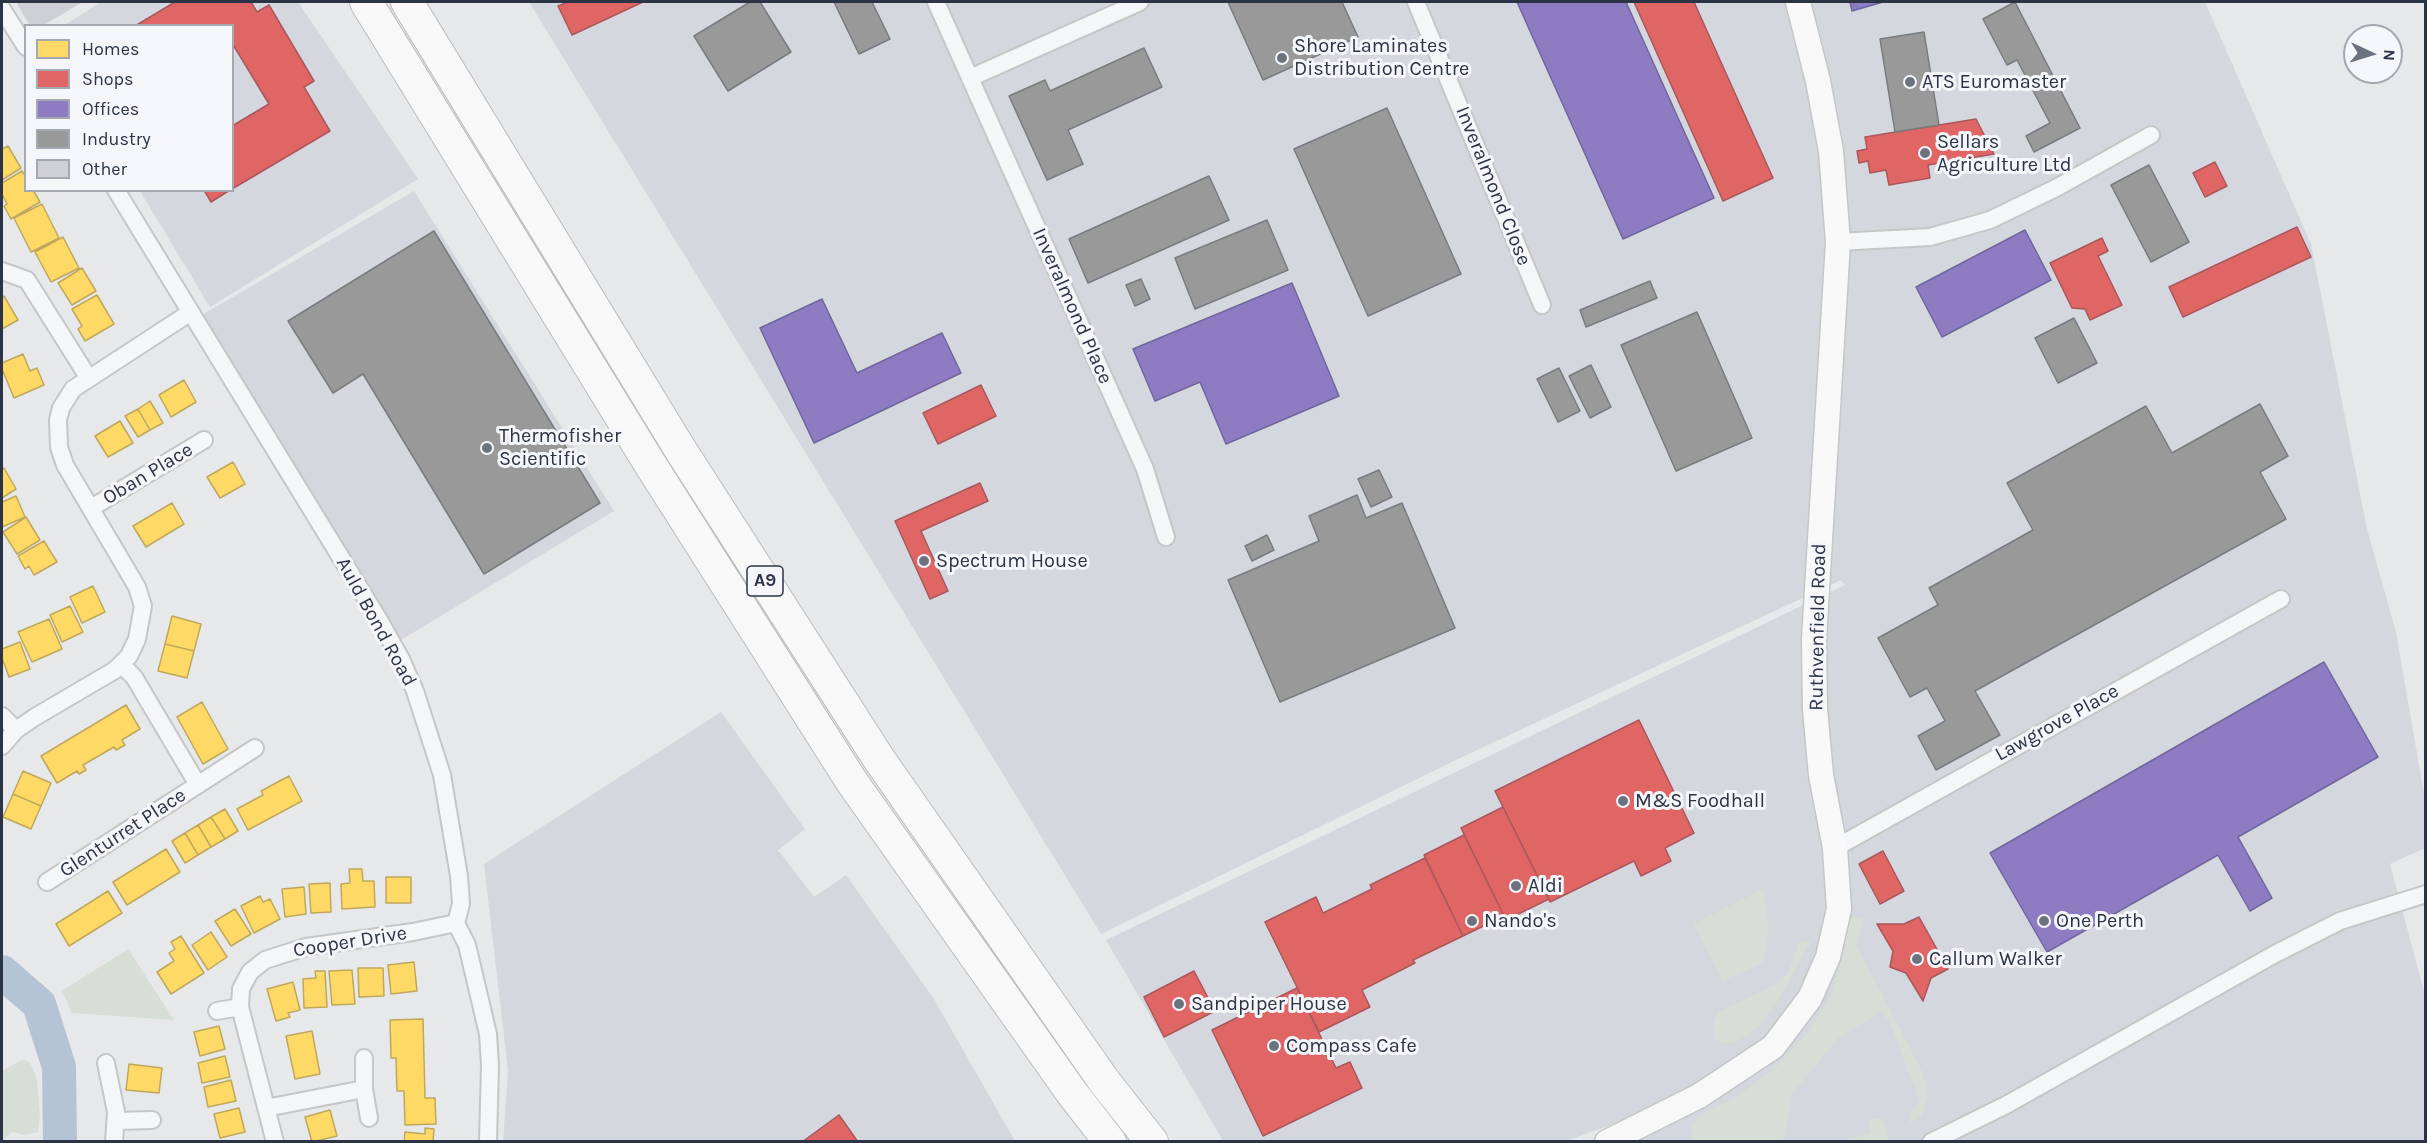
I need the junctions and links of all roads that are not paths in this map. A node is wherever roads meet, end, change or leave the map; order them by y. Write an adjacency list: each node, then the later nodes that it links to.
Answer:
1 (366, 2): 43 (highway, A9)
2 (407, 2): 44 (highway, A9)
3 (936, 2): 9 (street, Inveralmond Place)
4 (1140, 2): 9 (street)
5 (1416, 2): 14 (street, Inveralmond Close)
6 (1798, 2): 12 (street, Ruthvenfield Road)
7 (2, 9): 8 (street)
8 (24, 44)
9 (970, 78): 19 (street, Inveralmond Place)
10 (2151, 135): 12 (street)
11 (117, 192): 15 (street, Auld Bond Road)
12 (1838, 242): 27 (street, Ruthvenfield Road)
13 (2, 271): 16 (street)
14 (1542, 305)
15 (191, 312): 16 (street); 30 (street, Auld Bond Road)
16 (88, 377): 18 (street)
17 (204, 440): 18 (street, Oban Place)
18 (92, 508): 21 (street)
19 (1166, 537)
20 (2281, 599): 27 (street, Lawgrove Place)
21 (121, 664): 23 (street); 26 (street, Glenturret Place)
22 (2, 716): 23 (street)
23 (16, 730): 24 (street)
24 (2, 746)
25 (255, 748): 26 (street, Glenturret Place)
26 (198, 785): 28 (street, Glenturret Place)
27 (1835, 848): 45 (street, Ruthvenfield Road)
28 (47, 882)
29 (2426, 894): 46 (street)
30 (456, 923): 31 (street, Cooper Drive); 42 (street)
31 (240, 1007): 32 (street); 36 (street, Cooper Drive)
32 (217, 1011)
33 (364, 1058): 35 (street)
34 (106, 1063): 39 (street)
35 (364, 1089): 36 (street); 37 (street)
36 (266, 1108): 41 (street, Cooper Drive)
37 (369, 1118)
38 (152, 1120): 39 (street)
39 (117, 1121): 40 (street)
40 (114, 1142)
41 (275, 1142)
42 (488, 1142)
43 (1110, 1142)
44 (1152, 1142)
45 (1607, 1142)
46 (1930, 1142)

